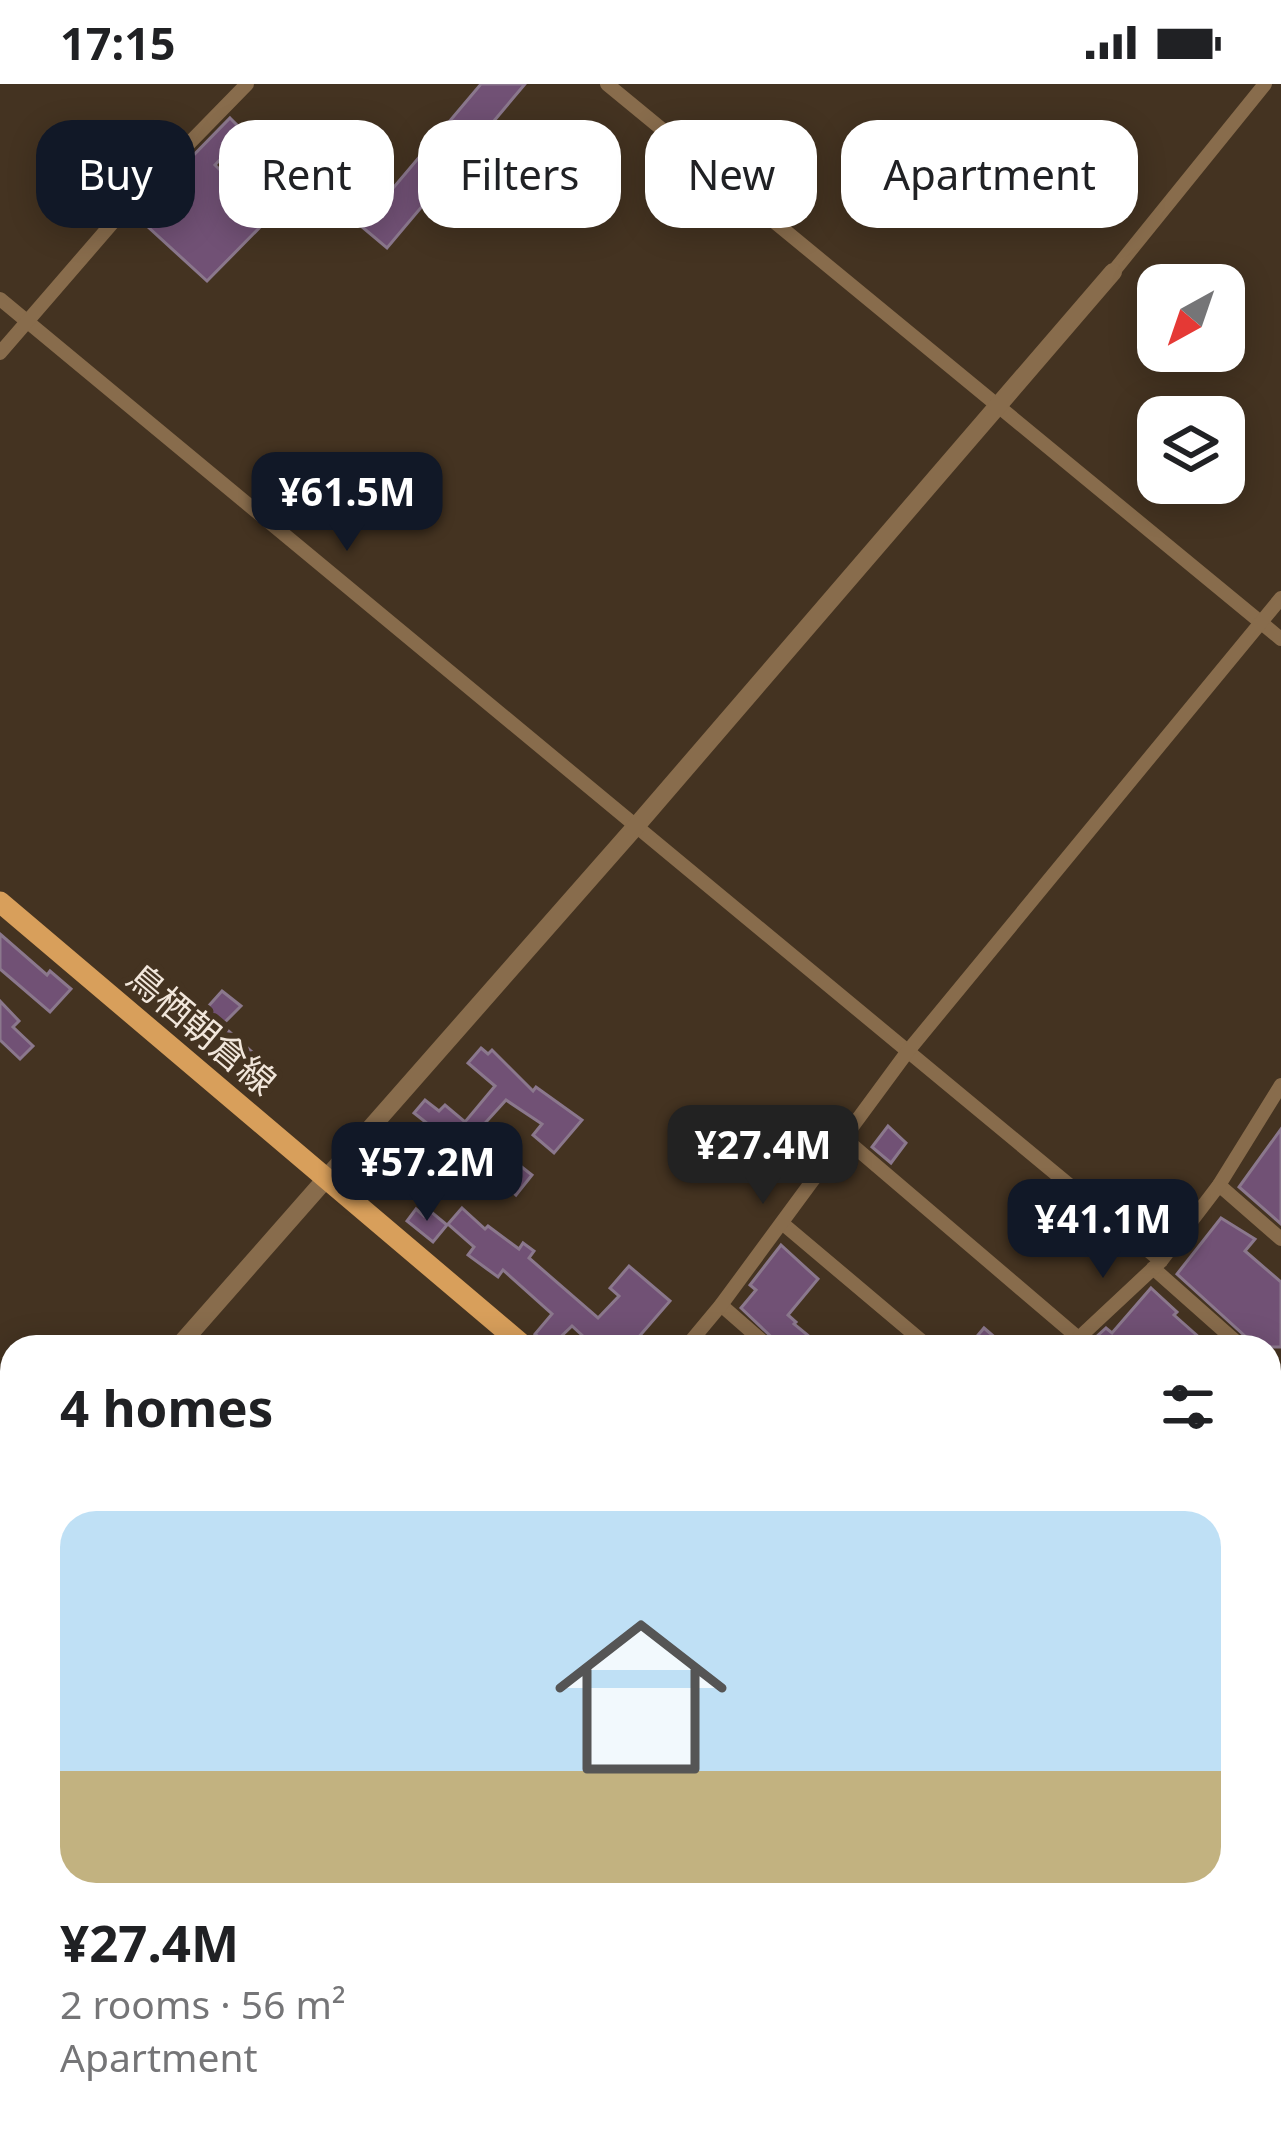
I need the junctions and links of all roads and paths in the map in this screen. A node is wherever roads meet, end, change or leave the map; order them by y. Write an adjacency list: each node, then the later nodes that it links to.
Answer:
1 (247, 84): 6 (street)
2 (607, 84): 8 (street)
3 (1265, 84): 4 (street)
4 (1113, 272): 8 (street)
5 (0, 299): 6 (street)
6 (26, 321): 7 (street); 12 (street)
7 (0, 353)
8 (998, 404): 10 (street); 12 (street)
9 (1281, 598): 10 (street)
10 (1260, 622): 11 (street); 14 (street)
11 (1281, 639)
12 (637, 825): 14 (street); 17 (street)
13 (0, 902): 17 (main road, 鳥栖朝倉線)
14 (908, 1051): 16 (street); 21 (street)
15 (1278, 1096): 18 (street)
16 (844, 1138): 19 (street); 28 (street)
17 (327, 1178): 23 (street); 24 (main road, 鳥栖朝倉線)
18 (1220, 1185): 20 (street); 21 (street)
19 (782, 1223): 22 (street); 27 (street)
20 (1281, 1239)
21 (1157, 1264): 29 (street); 30 (street)
22 (722, 1305): 25 (street); 26 (street)
23 (189, 1335)
24 (512, 1335)
25 (696, 1335)
26 (756, 1335)
27 (915, 1335)
28 (1069, 1335)
29 (1088, 1335)
30 (1231, 1335)

